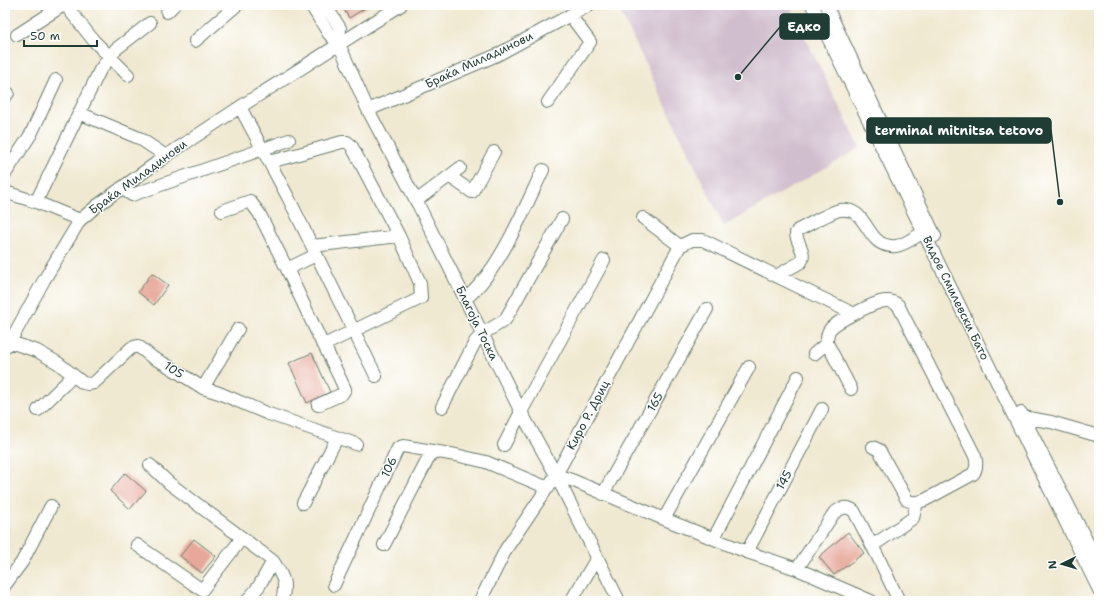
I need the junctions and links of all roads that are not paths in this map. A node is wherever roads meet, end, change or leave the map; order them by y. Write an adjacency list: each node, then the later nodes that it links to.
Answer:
1 (237, 5): 11 (street)
2 (311, 5): 12 (street, Благоја Тоска)
3 (325, 5): 12 (street, Благоја Тоска)
4 (401, 5): 12 (street, Браќа Миладинови)
5 (589, 5): 8 (street, Браќа Миладинови)
6 (812, 5): 37 (street, Видое Смилевски Бато)
7 (826, 5): 65 (street, Видое Смилевски Бато)
8 (570, 15): 16 (street); 18 (street, Браќа Миладинови)
9 (150, 23): 13 (street)
10 (17, 35): 13 (street)
11 (194, 41)
12 (339, 44): 17 (street, Браќа Миладинови); 18 (street, Благоја Тоска)
13 (110, 57): 14 (street); 19 (street)
14 (128, 75)
15 (56, 80): 27 (street)
16 (548, 102)
17 (240, 107): 21 (street); 23 (street, Браќа Миладинови)
18 (368, 110): 31 (street, Благоја Тоска)
19 (79, 112): 23 (street); 32 (street)
20 (289, 140): 21 (street)
21 (264, 150): 24 (street); 29 (street)
22 (494, 152): 28 (street)
23 (166, 156): 29 (street, Браќа Миладинови)
24 (270, 162): 38 (street); 40 (street)
25 (460, 168): 28 (street)
26 (543, 170): 44 (street)
27 (5, 174)
28 (449, 176): 31 (street)
29 (121, 188): 36 (street, Браќа Миладинови)
30 (5, 192): 32 (street)
31 (416, 201): 44 (street, Благоја Тоска)
32 (36, 202): 36 (street)
33 (222, 211): 42 (street)
34 (643, 218): 39 (street)
35 (562, 219): 49 (street)
36 (80, 220): 51 (street, Браќа Миладинови)
37 (924, 232): 43 (street); 92 (street, Видое Смилевски Бато)
38 (399, 236): 40 (street); 48 (street)
39 (680, 246): 43 (street); 73 (street, Киро Р. Дриц)
40 (314, 250): 42 (street); 48 (street)
41 (604, 260): 64 (street)
42 (287, 269): 52 (street)
43 (776, 276): 46 (street)
44 (465, 299): 49 (street, Благоја Тоска)
45 (707, 309): 75 (street, 165)
46 (854, 314): 50 (street); 77 (street)
47 (238, 329): 58 (street)
48 (353, 332): 52 (street); 56 (street)
49 (482, 334): 61 (street); 64 (street, Благоја Тоска)
50 (827, 343): 53 (street); 59 (street)
51 (7, 344): 55 (street, 105)
52 (324, 345): 60 (street)
53 (814, 354)
54 (749, 367): 79 (street)
55 (73, 376): 58 (street, 105); 63 (street)
56 (376, 376)
57 (798, 378): 81 (street)
58 (203, 388): 67 (street, 105)
59 (851, 389)
60 (318, 405)
61 (442, 407)
62 (822, 409): 85 (street, 145)
63 (38, 410)
64 (520, 412): 69 (street); 73 (street, Благоја Тоска)
65 (1023, 417): 66 (street); 88 (street, Видое Смилевски Бато)
66 (1099, 436)
67 (337, 438): 68 (street, 105); 76 (street)
68 (356, 444)
69 (504, 445)
70 (873, 447): 77 (street)
71 (432, 451): 74 (street, 106); 82 (street); 91 (street, 106)
72 (150, 465): 80 (street)
73 (556, 475): 74 (street, Киро Р. Дриц); 75 (street); 86 (street, Благоја Тоска)
74 (548, 488): 95 (street, Киро Р. Дриц)
75 (604, 494): 79 (street)
76 (303, 503)
77 (917, 503): 84 (street)
78 (51, 506): 90 (street)
79 (664, 519): 81 (street)
80 (242, 538): 83 (street); 87 (street)
81 (714, 538): 85 (street)
82 (384, 545)
83 (137, 546)
84 (872, 546): 89 (street); 99 (street)
85 (746, 552): 89 (street)
86 (597, 558): 96 (street); 97 (street, Благоја Тоска)
87 (273, 561): 93 (street); 94 (street)
88 (1099, 565)
89 (797, 569): 98 (street)
90 (5, 585)
91 (334, 585)
92 (1099, 590)
93 (247, 601)
94 (282, 601)
95 (480, 601)
96 (571, 601)
97 (619, 601)
98 (871, 601)
99 (899, 601)

